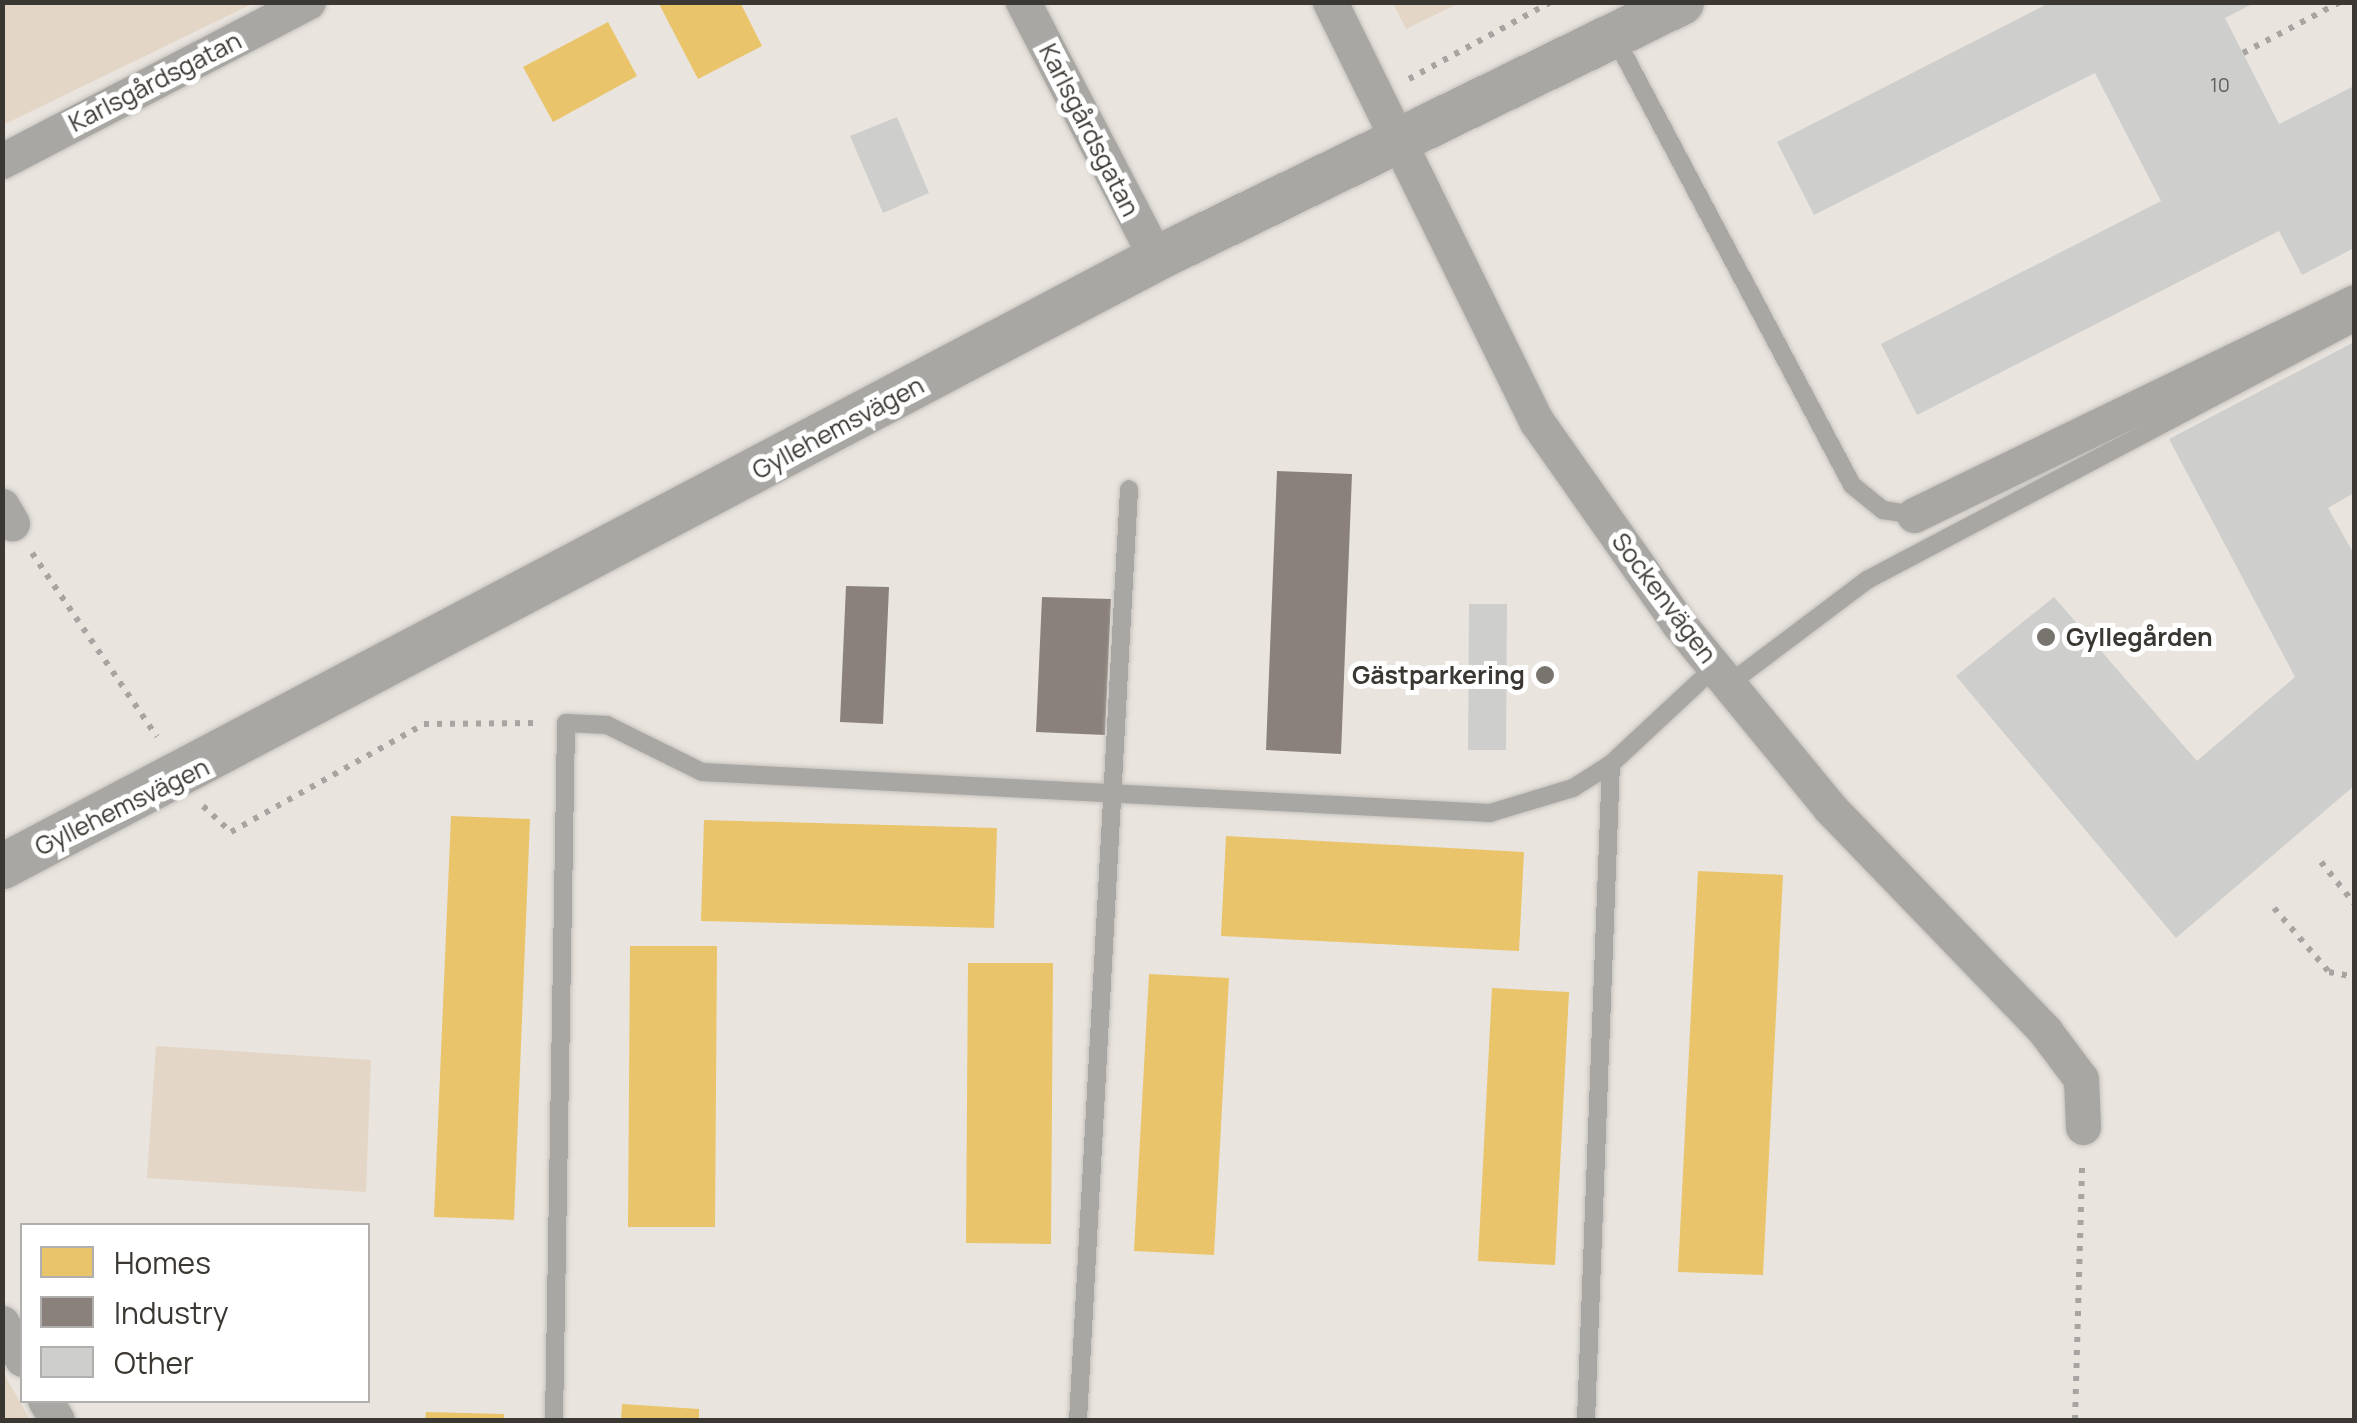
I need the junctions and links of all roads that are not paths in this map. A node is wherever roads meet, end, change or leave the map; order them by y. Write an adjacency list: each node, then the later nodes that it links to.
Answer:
1 (308, 2): 7 (street, Karlsgårdsgatan)
2 (1023, 2): 8 (street, Karlsgårdsgatan)
3 (1330, 2): 6 (street, Sockenvägen)
4 (1680, 2): 5 (street, Gyllehemsvägen)
5 (1614, 36): 6 (street, Gyllehemsvägen); 12 (lane)
6 (1395, 146): 8 (street, Gyllehemsvägen); 13 (street, Sockenvägen)
7 (2, 161)
8 (1156, 258): 16 (street, Gyllehemsvägen)
9 (2354, 302): 12 (street)
10 (2354, 323): 13 (lane)
11 (1130, 489): 15 (lane)
12 (1914, 514)
13 (1722, 676): 14 (lane); 17 (street, Sockenvägen)
14 (1612, 764): 15 (lane); 22 (lane)
15 (1106, 792): 20 (lane); 21 (lane)
16 (2, 866)
17 (2084, 1127)
18 (2, 1323): 19 (street)
19 (20, 1355)
20 (554, 1420)
21 (1078, 1420)
22 (1586, 1420)

